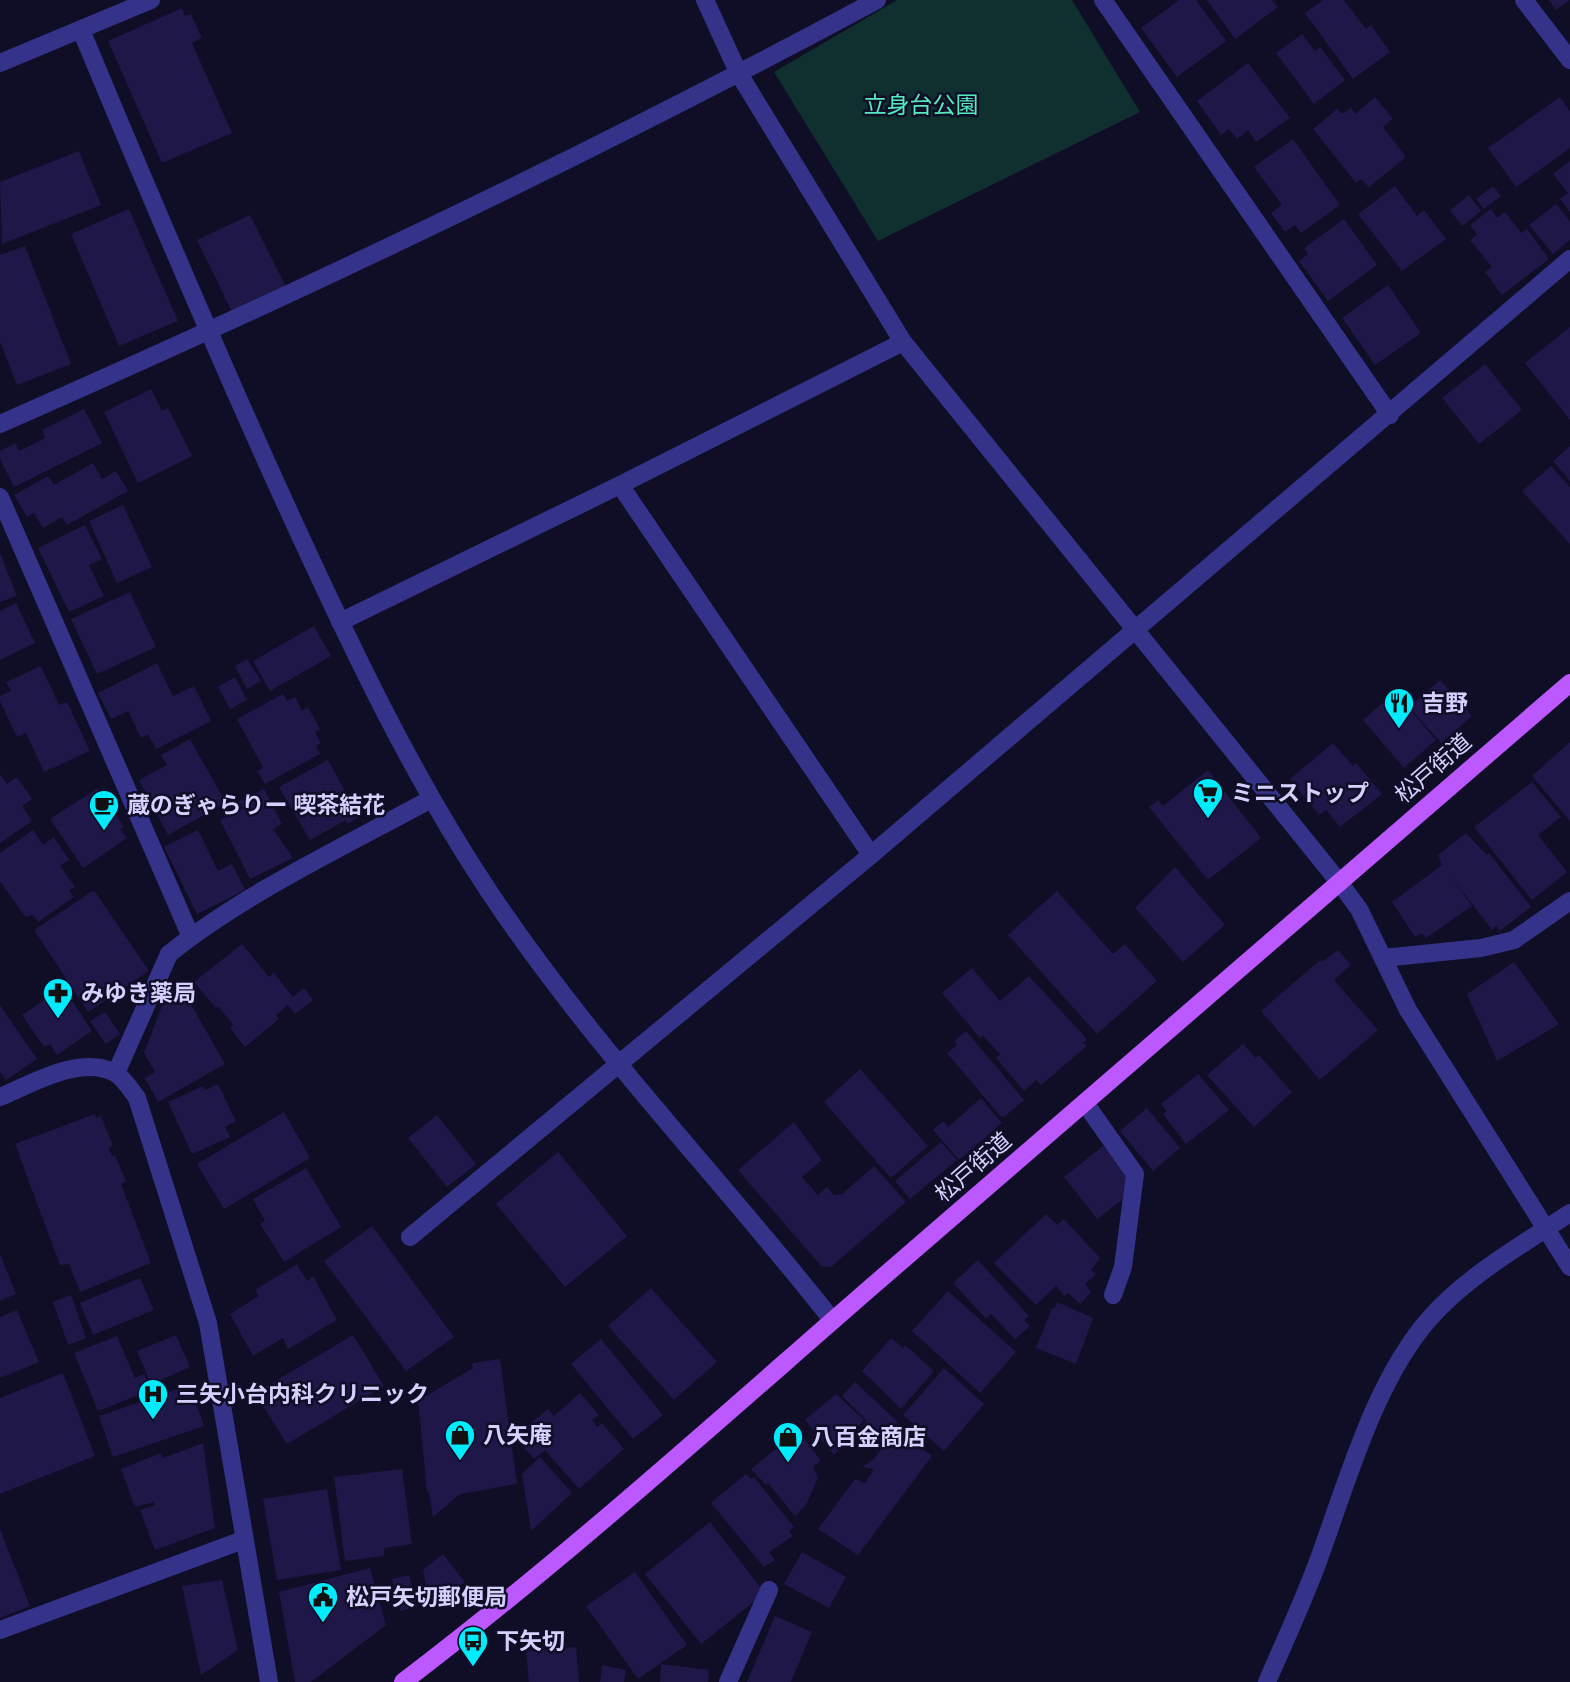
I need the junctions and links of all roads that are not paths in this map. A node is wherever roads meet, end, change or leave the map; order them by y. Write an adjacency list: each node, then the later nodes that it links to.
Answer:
1 (151, 0): 6 (street)
2 (705, 0): 9 (street)
3 (877, 0): 9 (street)
4 (1103, 0): 13 (street)
5 (1524, 0): 7 (street)
6 (81, 30): 8 (street); 11 (street)
7 (1570, 60)
8 (0, 62)
9 (739, 74): 11 (street); 12 (street)
10 (1570, 259): 13 (street)
11 (207, 333): 14 (street); 17 (street)
12 (903, 342): 15 (street); 18 (street)
13 (1390, 415): 18 (street)
14 (0, 424)
15 (621, 485): 17 (street); 21 (street)
16 (0, 497): 24 (street)
17 (340, 622): 20 (street)
18 (1132, 629): 21 (street); 22 (street)
19 (1570, 683): 22 (main road, 松戸街道)
20 (431, 799): 24 (street); 26 (street)
21 (871, 855): 26 (street)
22 (1339, 882): 25 (street); 29 (main road, 松戸街道)
23 (1570, 901): 25 (street)
24 (191, 937): 27 (street)
25 (1383, 958): 31 (street)
26 (618, 1067): 32 (street); 35 (street)
27 (117, 1073): 28 (street); 36 (street)
28 (0, 1097)
29 (1085, 1103): 34 (street); 35 (main road, 松戸街道)
30 (1570, 1213): 31 (street)
31 (1545, 1229): 33 (street); 42 (street)
32 (410, 1237)
33 (1570, 1267)
34 (1113, 1295)
35 (833, 1321): 40 (main road, 松戸街道)
36 (243, 1540): 38 (street); 39 (street)
37 (769, 1590): 41 (street)
38 (0, 1630)
39 (269, 1682)
40 (403, 1682)
41 (728, 1682)
42 (1267, 1682)

